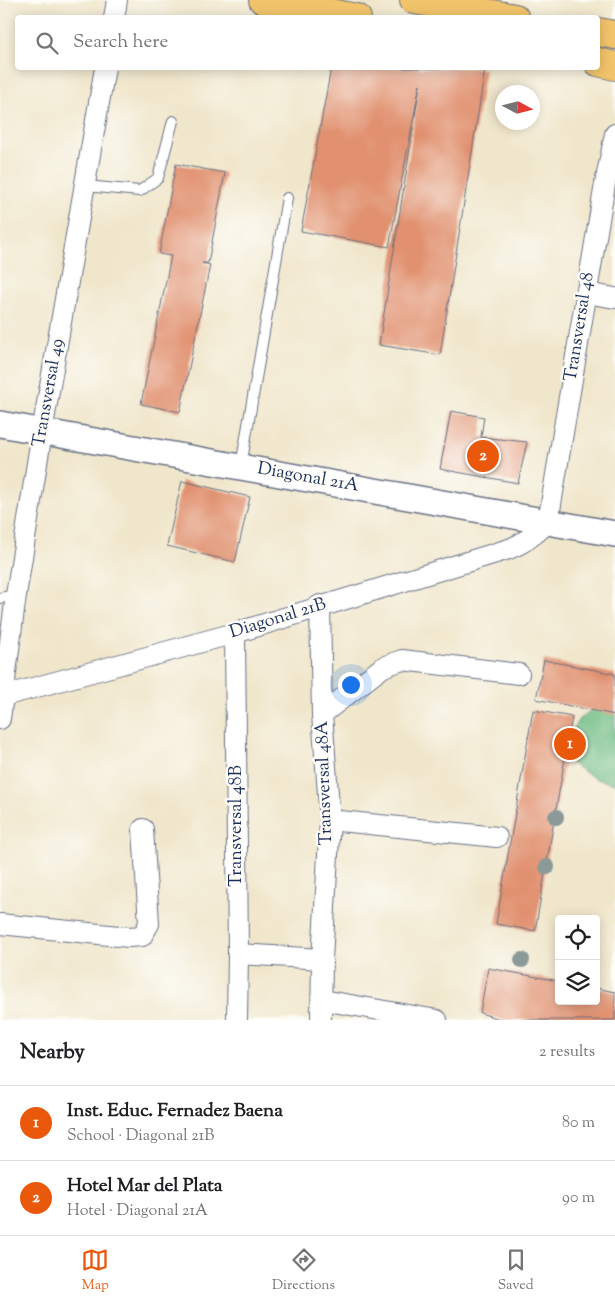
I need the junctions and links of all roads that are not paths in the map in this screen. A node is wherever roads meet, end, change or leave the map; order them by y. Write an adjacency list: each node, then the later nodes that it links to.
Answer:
1 (117, 0): 4 (street)
2 (263, 0): 5 (main road)
3 (414, 0): 6 (main road)
4 (114, 15)
5 (341, 15)
6 (498, 15)
7 (600, 32): 8 (main road)
8 (615, 35)
9 (600, 62): 10 (main road)
10 (615, 66)
11 (106, 70): 15 (street, Transversal 49)
12 (173, 120): 15 (lane)
13 (615, 134): 14 (street, Transversal 48)
14 (610, 184): 17 (street, Transversal 48)
15 (85, 186): 20 (street, Transversal 49)
16 (288, 198): 21 (lane)
17 (586, 293): 18 (street); 22 (street, Transversal 48)
18 (615, 298)
19 (0, 424): 20 (street, Diagonal 21A)
20 (42, 432): 21 (street, Diagonal 21A); 24 (street, Transversal 49)
21 (241, 466): 22 (street, Diagonal 21A)
22 (548, 522): 23 (street, Diagonal 21A); 25 (street, Diagonal 21B)
23 (615, 534)
24 (8, 596): 28 (street, Transversal 49)
25 (320, 605): 26 (street, Diagonal 21B); 29 (street, Transversal 48A)
26 (235, 632): 28 (street, Diagonal 21B); 35 (street, Transversal 48B)
27 (519, 674): 29 (street)
28 (1, 696): 30 (street, Transversal 49)
29 (322, 714): 31 (street, Transversal 48A)
30 (0, 719)
31 (330, 820): 33 (street); 36 (street, Transversal 48A)
32 (143, 829): 34 (street)
33 (498, 836)
34 (0, 924)
35 (238, 954): 36 (street); 38 (street, Transversal 48B)
36 (322, 959): 37 (street, Transversal 48A)
37 (321, 1010): 39 (street)
38 (237, 1020)
39 (437, 1020)

